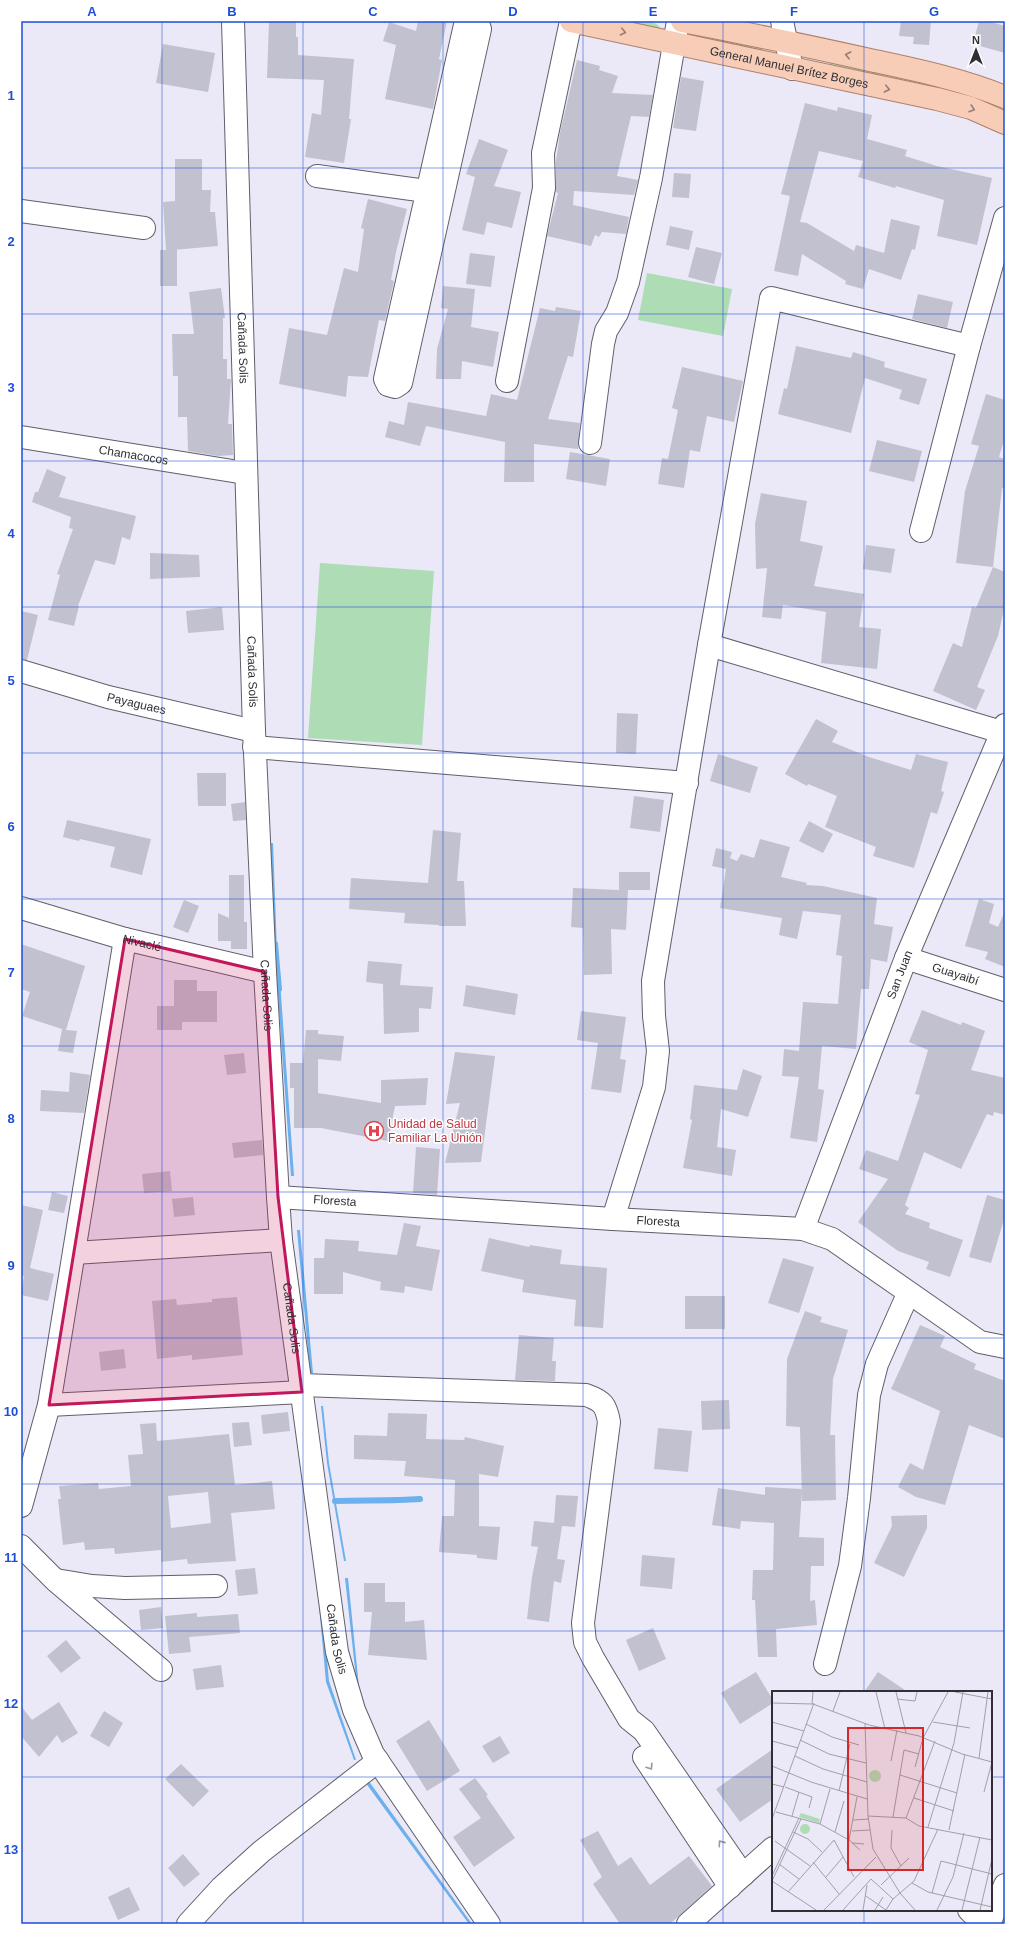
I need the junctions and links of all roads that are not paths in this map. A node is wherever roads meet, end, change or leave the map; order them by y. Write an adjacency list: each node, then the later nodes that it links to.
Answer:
1 (233, 21): 21 (street, Cañada Solis)
2 (469, 21): 13 (street)
3 (477, 21): 13 (street)
4 (571, 21): 8 (main road, General Manuel Brítez Borges, one-way to 8); 18 (street)
5 (678, 21): 8 (street)
6 (682, 21): 7 (main road, General Manuel Brítez Borges)
7 (784, 31): 9 (street); 10 (main road, General Manuel Brítez Borges, one-way to 7)
8 (674, 43): 9 (main road, General Manuel Brítez Borges); 20 (street)
9 (792, 68): 11 (main road, General Manuel Brítez Borges, one-way to 11)
10 (1005, 97)
11 (1005, 123)
12 (317, 176): 13 (street)
13 (426, 191)
14 (21, 211): 16 (street)
15 (1005, 218): 17 (street)
16 (144, 228)
17 (969, 346): 22 (street); 23 (street)
18 (507, 381)
19 (21, 437): 21 (street, Chamacocos)
20 (590, 443)
21 (246, 473): 26 (street, Cañada Solis)
22 (921, 531)
23 (708, 645): 25 (street); 27 (street)
24 (21, 671): 26 (street, Payaguaes)
25 (1004, 730): 30 (street, San Juan)
26 (254, 739): 27 (street, Payaguaes); 31 (street, Cañada Solis)
27 (687, 784): 34 (street)
28 (21, 908): 29 (street, Nivaclé)
29 (125, 939): 31 (street, Nivaclé); 37 (street)
30 (906, 958): 32 (street, Guayaibí); 35 (street, San Juan)
31 (265, 972): 33 (street, Cañada Solis)
32 (1005, 990)
33 (278, 1197): 34 (street, Floresta); 36 (street, Cañada Solis)
34 (613, 1219): 35 (street, Floresta)
35 (803, 1228): 38 (street, Floresta)
36 (281, 1240): 37 (street); 40 (street, Cañada Solis)
37 (74, 1253): 41 (street)
38 (908, 1294): 39 (street, Floresta); 46 (street)
39 (1005, 1346)
40 (302, 1389): 41 (street); 48 (street, Cañada Solis); 50 (street)
41 (49, 1405): 42 (street)
42 (21, 1506)
43 (21, 1546): 44 (street)
44 (55, 1580): 45 (street); 47 (street)
45 (216, 1586)
46 (825, 1664)
47 (161, 1670)
48 (378, 1761): 53 (street); 54 (street, Cañada Solis)
49 (772, 1849): 50 (street)
50 (736, 1881): 55 (street)
51 (1005, 1885): 57 (street)
52 (970, 1911): 56 (street)
53 (188, 1924)
54 (489, 1924)
55 (688, 1924)
56 (983, 1924)
57 (989, 1924)

